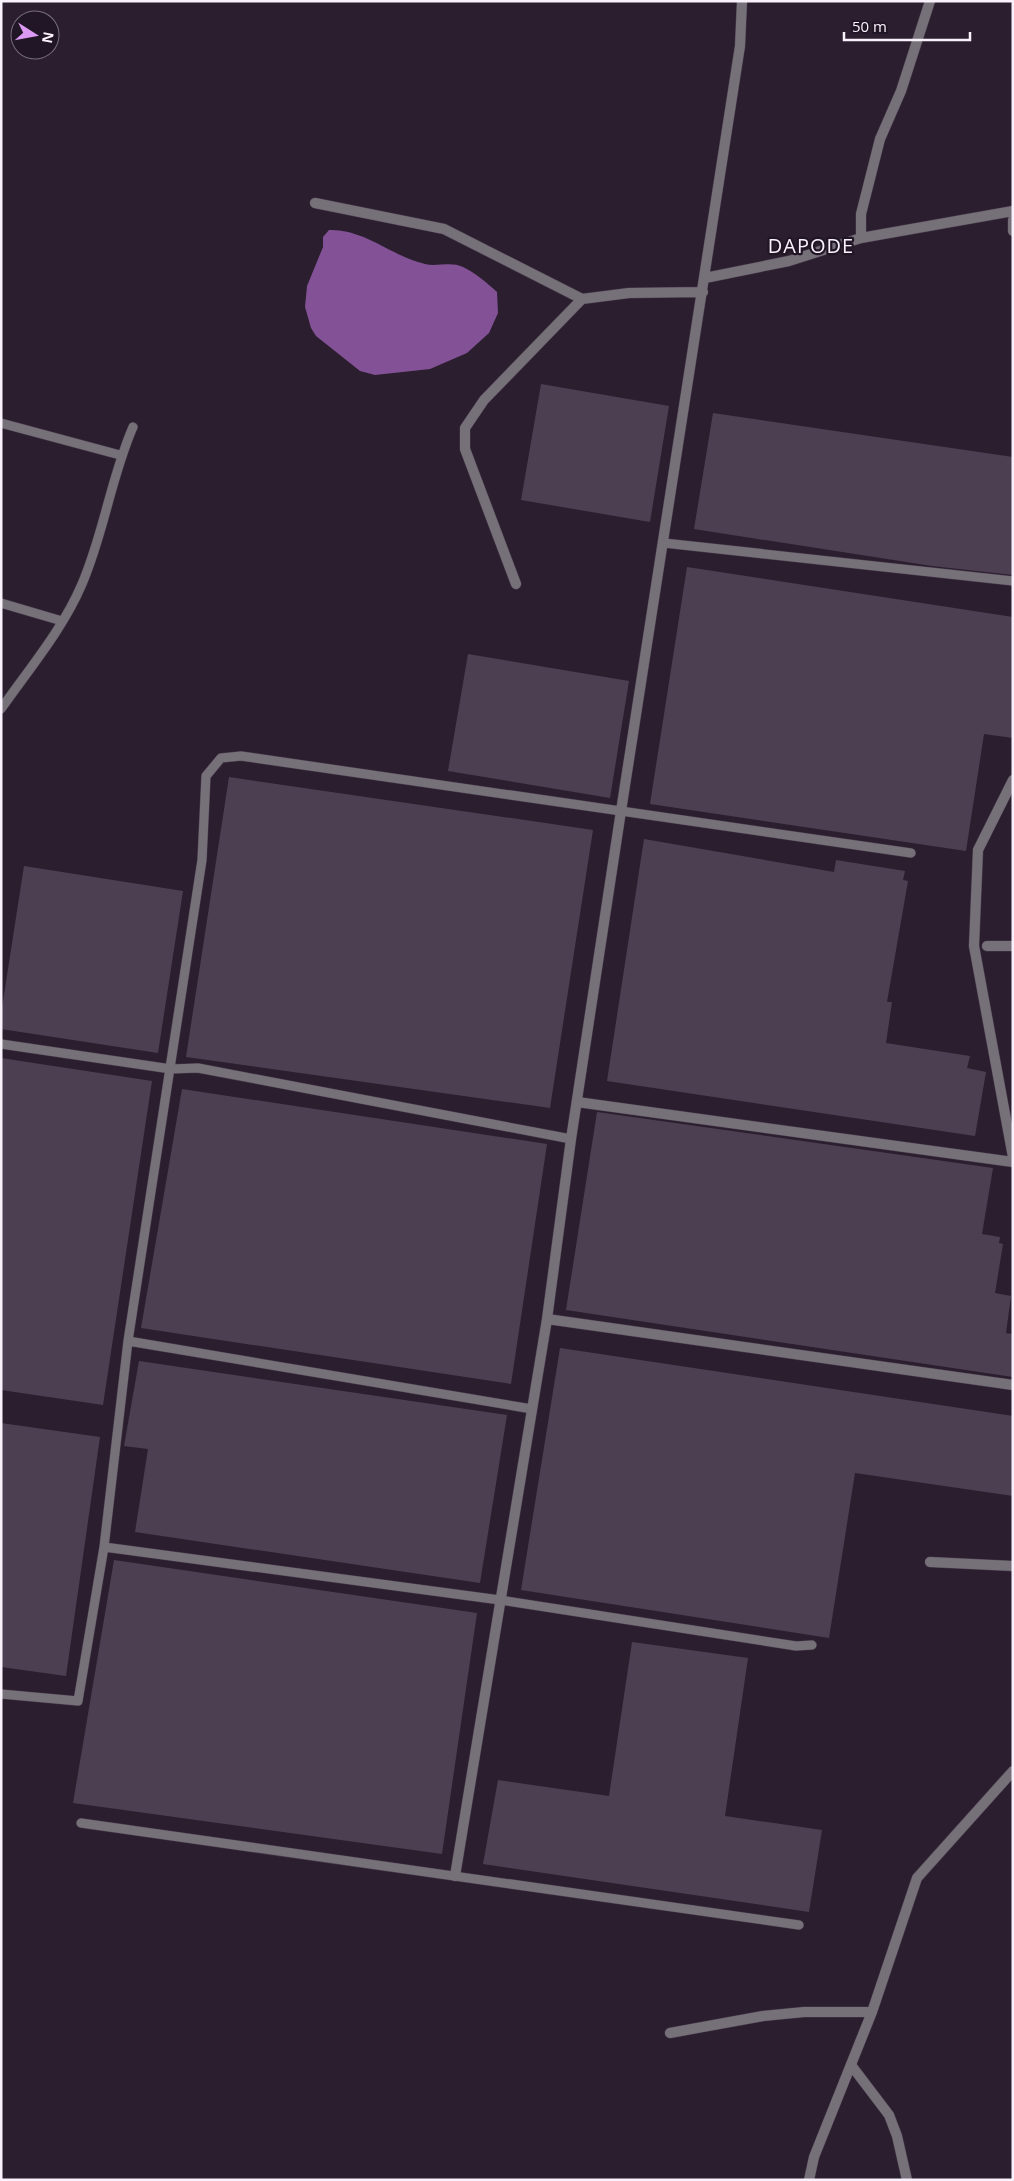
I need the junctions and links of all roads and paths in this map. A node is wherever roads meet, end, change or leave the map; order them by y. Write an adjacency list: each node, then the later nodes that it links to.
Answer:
1 (742, 1): 8 (street)
2 (930, 1): 7 (street)
3 (315, 203): 10 (street)
4 (1013, 211): 7 (street)
5 (1013, 220): 6 (street)
6 (1013, 232)
7 (861, 238): 8 (street)
8 (705, 278): 9 (street)
9 (703, 292): 10 (street); 14 (street)
10 (582, 299): 16 (street)
11 (1, 422): 13 (lane)
12 (132, 427): 13 (lane)
13 (120, 455): 18 (lane)
14 (664, 543): 15 (lane); 21 (street)
15 (1013, 581)
16 (516, 584)
17 (1, 603): 18 (lane)
18 (62, 621): 19 (lane)
19 (1, 709)
20 (1013, 780): 28 (street)
21 (621, 811): 22 (lane); 26 (lane); 27 (street)
22 (911, 854)
23 (987, 946): 24 (street)
24 (1013, 946)
25 (1, 1044): 26 (lane)
26 (171, 1069): 29 (lane); 33 (lane)
27 (577, 1102): 29 (street); 31 (street)
28 (1011, 1138): 30 (street)
29 (572, 1139): 32 (street)
30 (1013, 1157)
31 (1013, 1162)
32 (547, 1319): 34 (street); 35 (street)
33 (128, 1341): 35 (lane); 36 (lane)
34 (1013, 1384)
35 (532, 1409): 39 (street)
36 (104, 1547): 39 (lane); 41 (lane)
37 (930, 1562): 38 (street)
38 (1013, 1566)
39 (500, 1600): 40 (lane); 44 (street)
40 (812, 1645)
41 (1, 1694)
42 (1013, 1771): 46 (street)
43 (81, 1823): 44 (lane)
44 (455, 1876): 45 (lane)
45 (799, 1926)
46 (872, 2012): 47 (street); 48 (street)
47 (670, 2033)
48 (851, 2065): 49 (street); 50 (street)
49 (809, 2180)
50 (907, 2180)

